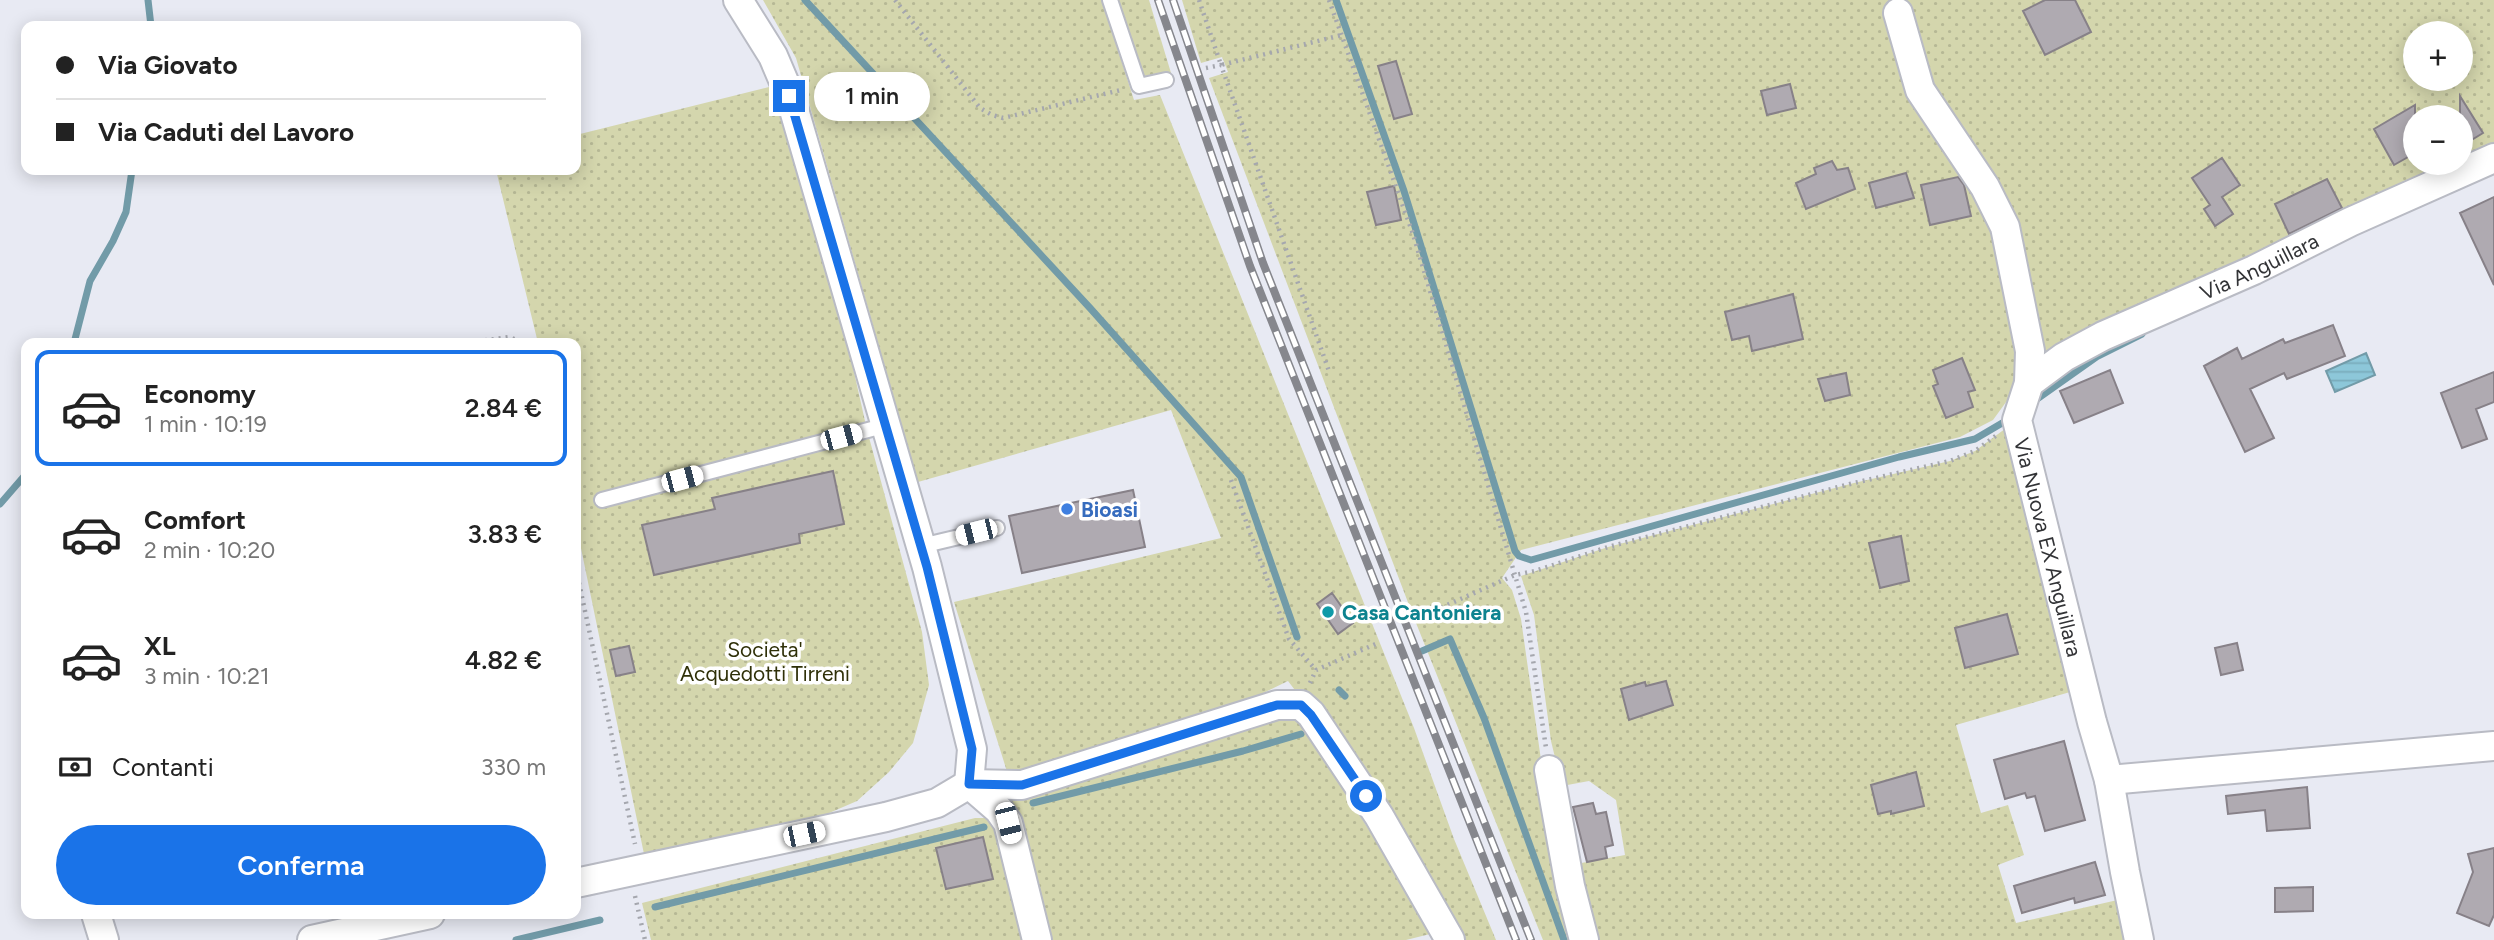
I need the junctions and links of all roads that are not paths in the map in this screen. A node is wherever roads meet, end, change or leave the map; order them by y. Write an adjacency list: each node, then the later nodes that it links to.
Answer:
1 (738, 0): 7 (street)
2 (1110, 0): 4 (lane)
3 (1898, 13): 6 (street, Via Nuova EX Anguillara)
4 (1166, 80)
5 (2492, 164): 6 (street, Via Anguillara)
6 (2029, 383): 13 (street, Via Nuova EX Anguillara)
7 (887, 425): 8 (lane); 10 (street)
8 (602, 500)
9 (997, 528): 10 (lane)
10 (920, 545): 14 (street)
11 (2494, 746): 13 (street)
12 (1549, 770): 22 (street)
13 (2109, 780): 23 (street, Via Nuova EX Anguillara)
14 (969, 784): 15 (street); 20 (street); 21 (street)
15 (581, 882)
16 (98, 919): 18 (street)
17 (407, 919): 19 (street)
18 (104, 940)
19 (312, 940)
20 (1037, 940)
21 (1450, 940)
22 (1584, 940)
23 (2139, 940)

